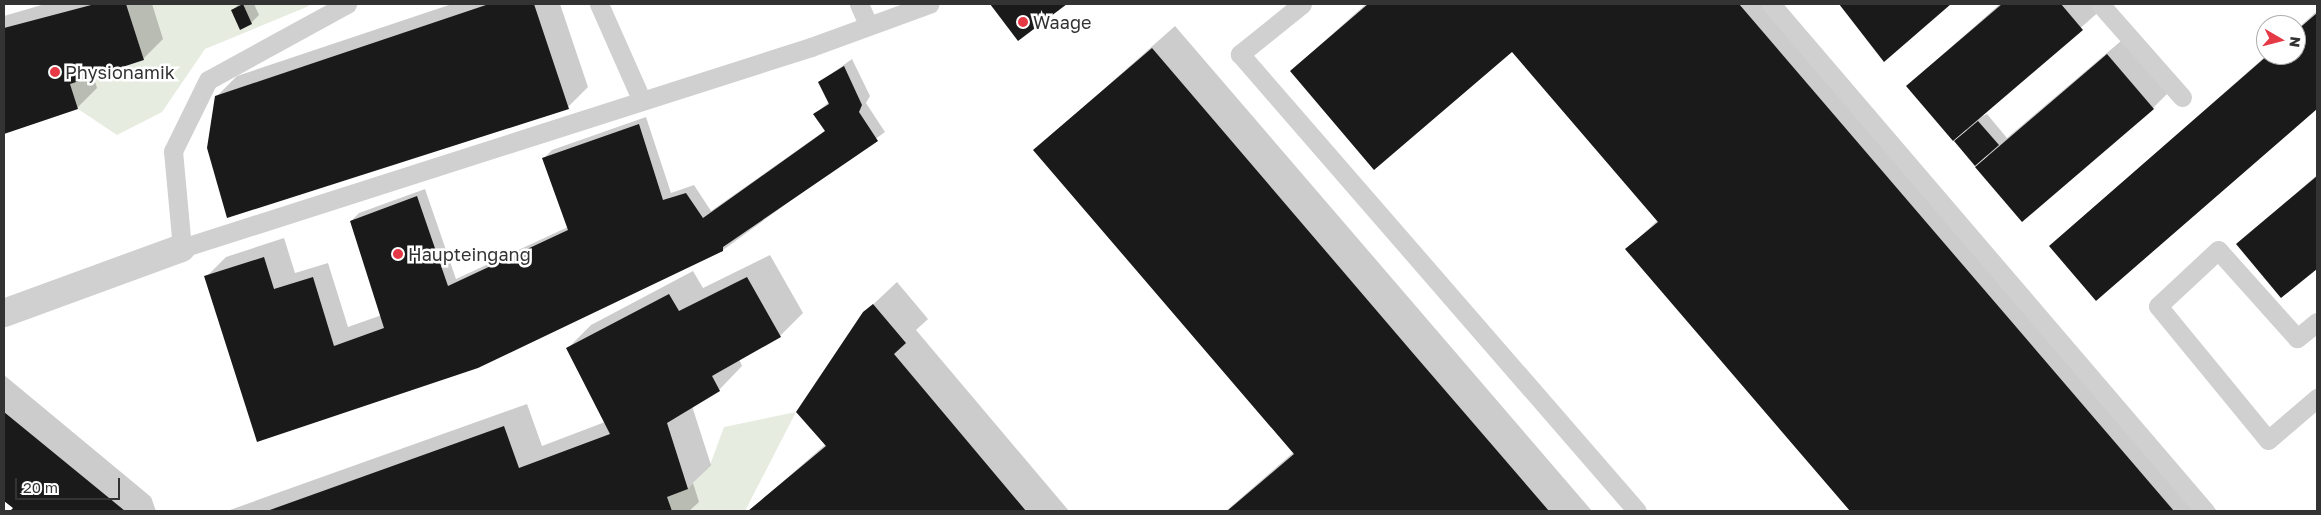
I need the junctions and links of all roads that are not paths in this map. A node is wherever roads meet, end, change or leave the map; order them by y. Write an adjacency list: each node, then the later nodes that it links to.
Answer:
1 (347, 4): 11 (lane)
2 (599, 4): 10 (lane)
3 (859, 4): 8 (lane)
4 (929, 4): 8 (lane)
5 (1302, 4): 15 (lane)
6 (1771, 4): 16 (lane)
7 (2100, 4): 9 (lane)
8 (868, 24): 10 (lane)
9 (2182, 97)
10 (641, 99): 11 (lane)
11 (182, 248): 12 (street)
12 (4, 313)
13 (2317, 322): 14 (lane)
14 (2317, 398)
15 (1637, 511)
16 (2205, 511)

